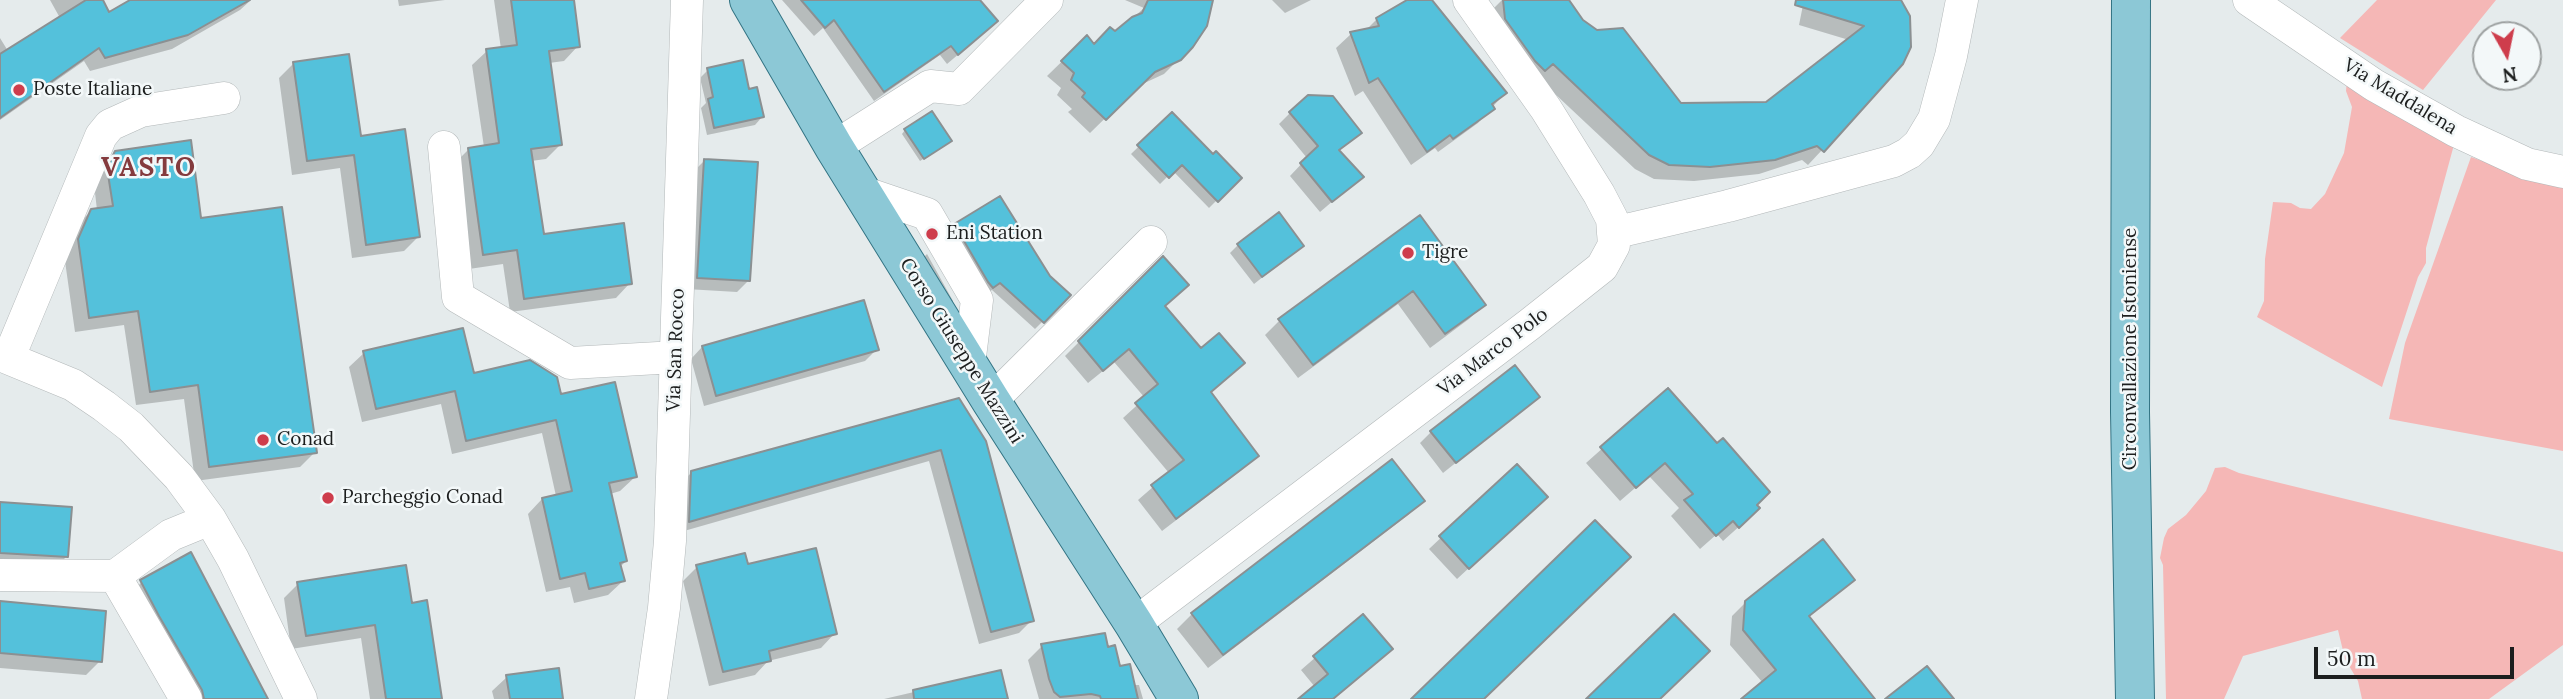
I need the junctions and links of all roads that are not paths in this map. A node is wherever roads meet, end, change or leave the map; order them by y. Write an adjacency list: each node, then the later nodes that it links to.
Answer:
1 (687, 0): 15 (street, Via San Rocco)
2 (750, 0): 10 (main road, Corso Giuseppe Mazzini)
3 (1047, 0): 10 (street)
4 (1469, 0): 12 (street)
5 (1962, 0): 12 (street)
6 (2249, 0): 11 (street, Via Maddalena)
7 (2133, 5): 25 (main road, Circonvallazione Istoniense)
8 (224, 98): 14 (street)
9 (444, 147): 15 (street)
10 (834, 147): 16 (main road, Corso Giuseppe Mazzini)
11 (2563, 172)
12 (1613, 233): 20 (street, Via Marco Polo)
13 (1151, 242): 16 (street)
14 (4, 356): 17 (street)
15 (676, 357): 23 (street, Via San Rocco)
16 (991, 401): 20 (main road, Corso Giuseppe Mazzini)
17 (210, 519): 19 (street); 22 (street)
18 (0, 575): 19 (street)
19 (115, 576): 21 (street)
20 (1134, 624): 24 (main road, Corso Giuseppe Mazzini)
21 (186, 699)
22 (301, 699)
23 (651, 699)
24 (1179, 699)
25 (2135, 699)

